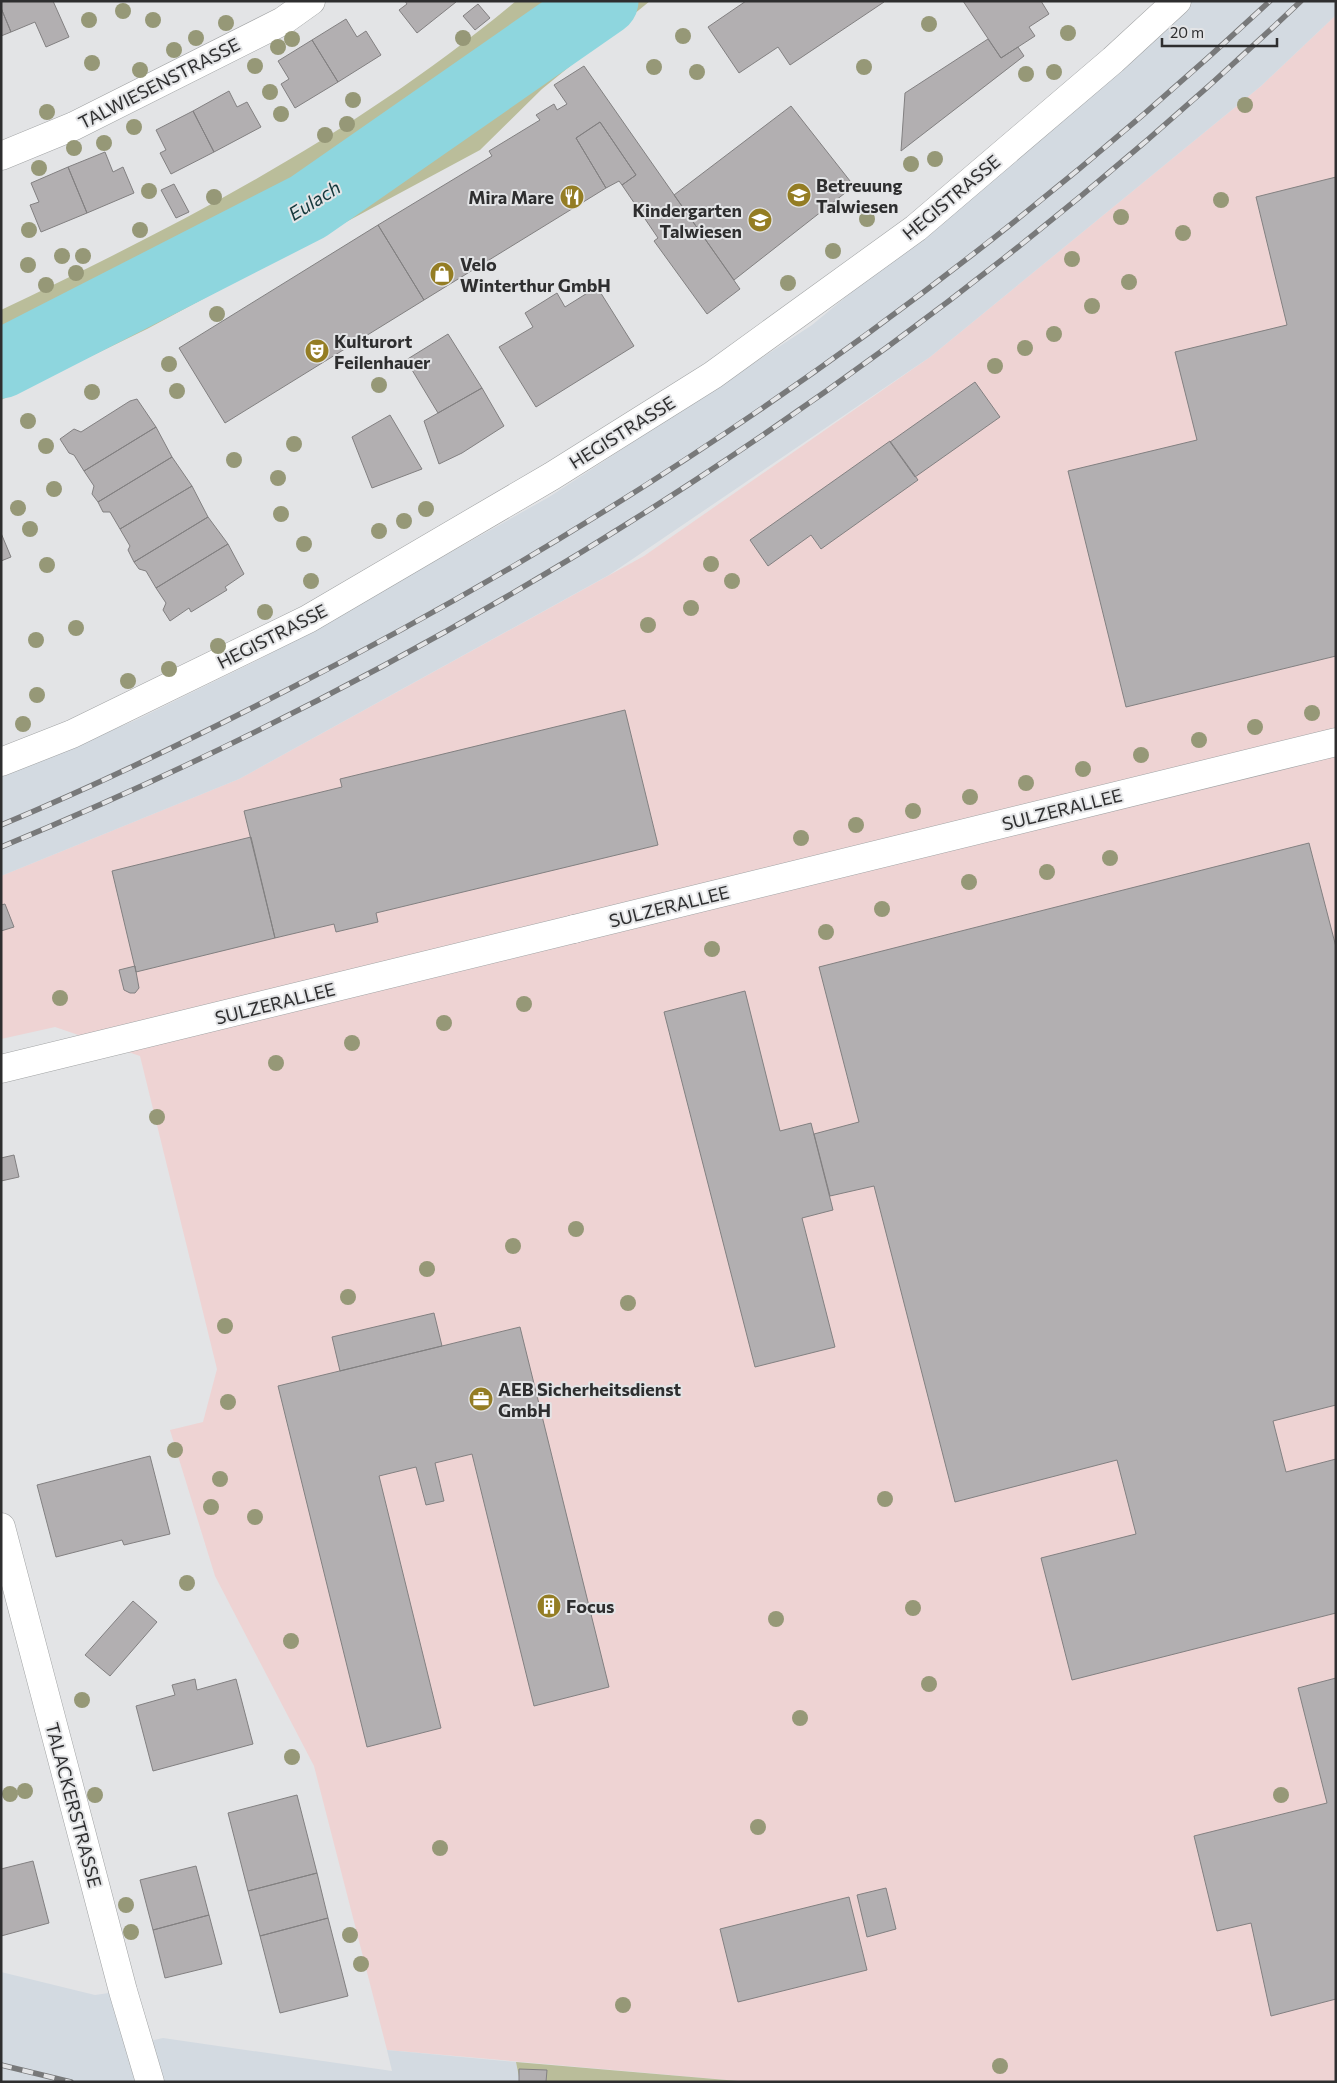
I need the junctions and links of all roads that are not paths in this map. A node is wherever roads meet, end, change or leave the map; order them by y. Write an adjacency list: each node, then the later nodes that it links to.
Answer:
1 (311, 1): 3 (street, TALWIESENSTRASSE)
2 (1177, 1): 5 (street, HEGISTRASSE)
3 (1, 156)
4 (1336, 742): 6 (street, SULZERALLEE)
5 (1, 762)
6 (1, 1069)
7 (1, 1527): 8 (street, TALACKERSTRASSE)
8 (7, 1574): 9 (street, TALACKERSTRASSE)
9 (150, 2082)

